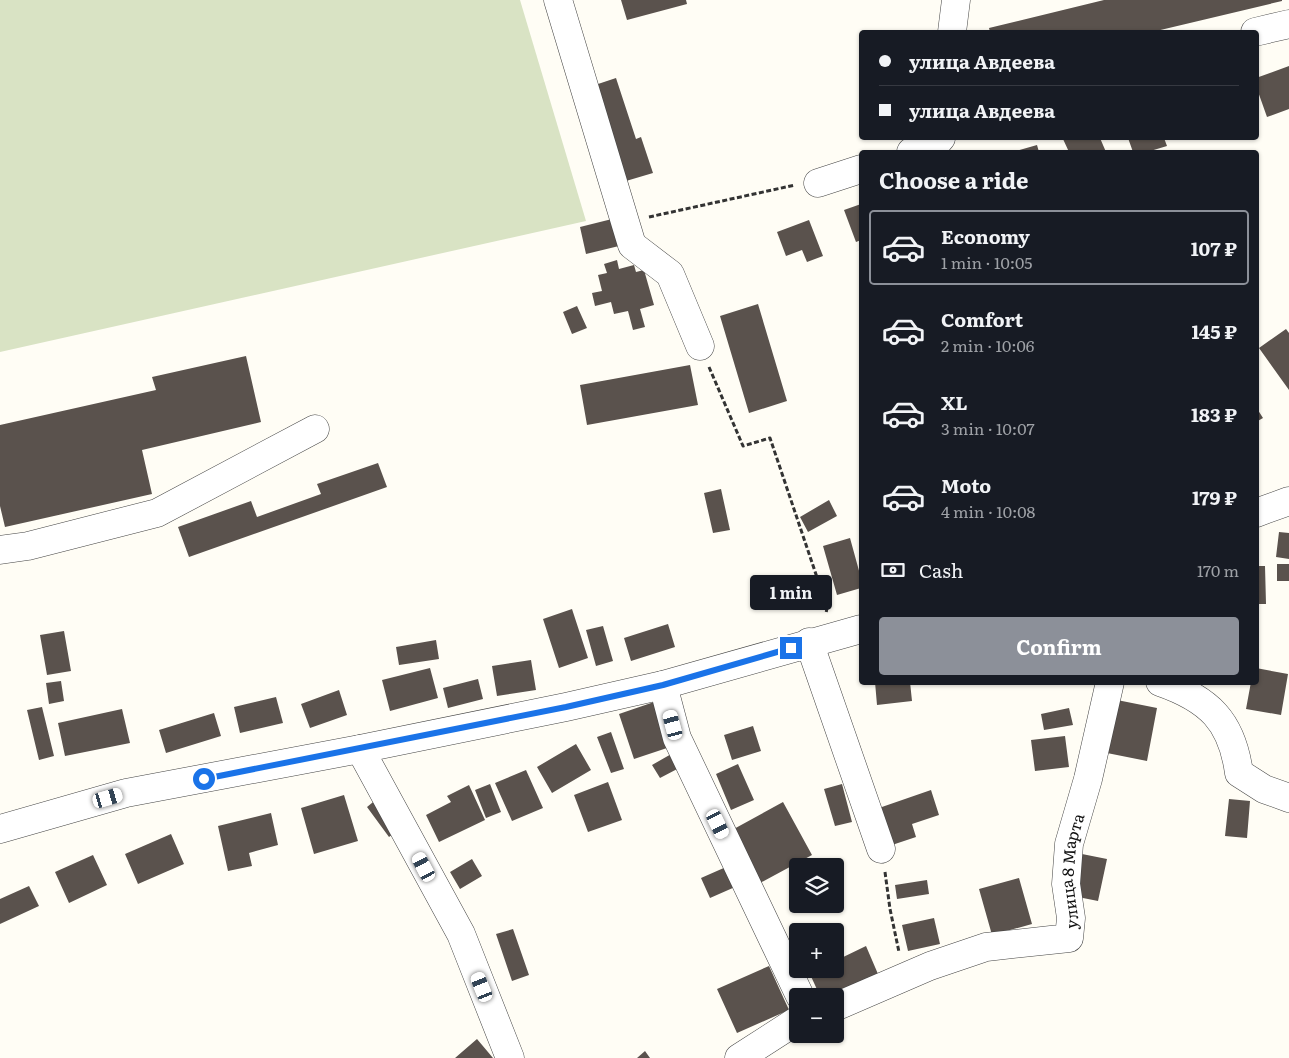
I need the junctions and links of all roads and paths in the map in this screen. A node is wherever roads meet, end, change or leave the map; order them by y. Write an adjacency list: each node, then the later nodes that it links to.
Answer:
1 (558, 0): 10 (street)
2 (956, 0): 4 (street)
3 (1289, 24): 5 (street)
4 (952, 30)
5 (1259, 31)
6 (939, 140): 7 (street)
7 (918, 150)
8 (859, 170): 9 (street)
9 (818, 183): 10 (path)
10 (625, 223): 11 (street)
11 (700, 346): 17 (path)
12 (315, 429): 15 (street)
13 (1289, 501): 14 (street)
14 (1259, 512)
15 (0, 550)
16 (859, 629): 17 (street)
17 (816, 640): 18 (street); 24 (street)
18 (663, 685): 21 (street); 26 (street)
19 (1109, 685): 25 (street, улица 8 Марта)
20 (1169, 685): 22 (street)
21 (360, 749): 23 (street); 29 (street)
22 (1289, 798)
23 (0, 829)
24 (881, 849): 25 (path)
25 (907, 976): 27 (street, улица 8 Марта)
26 (796, 988)
27 (844, 1002)
28 (789, 1026): 30 (street)
29 (510, 1058)
30 (739, 1058)

